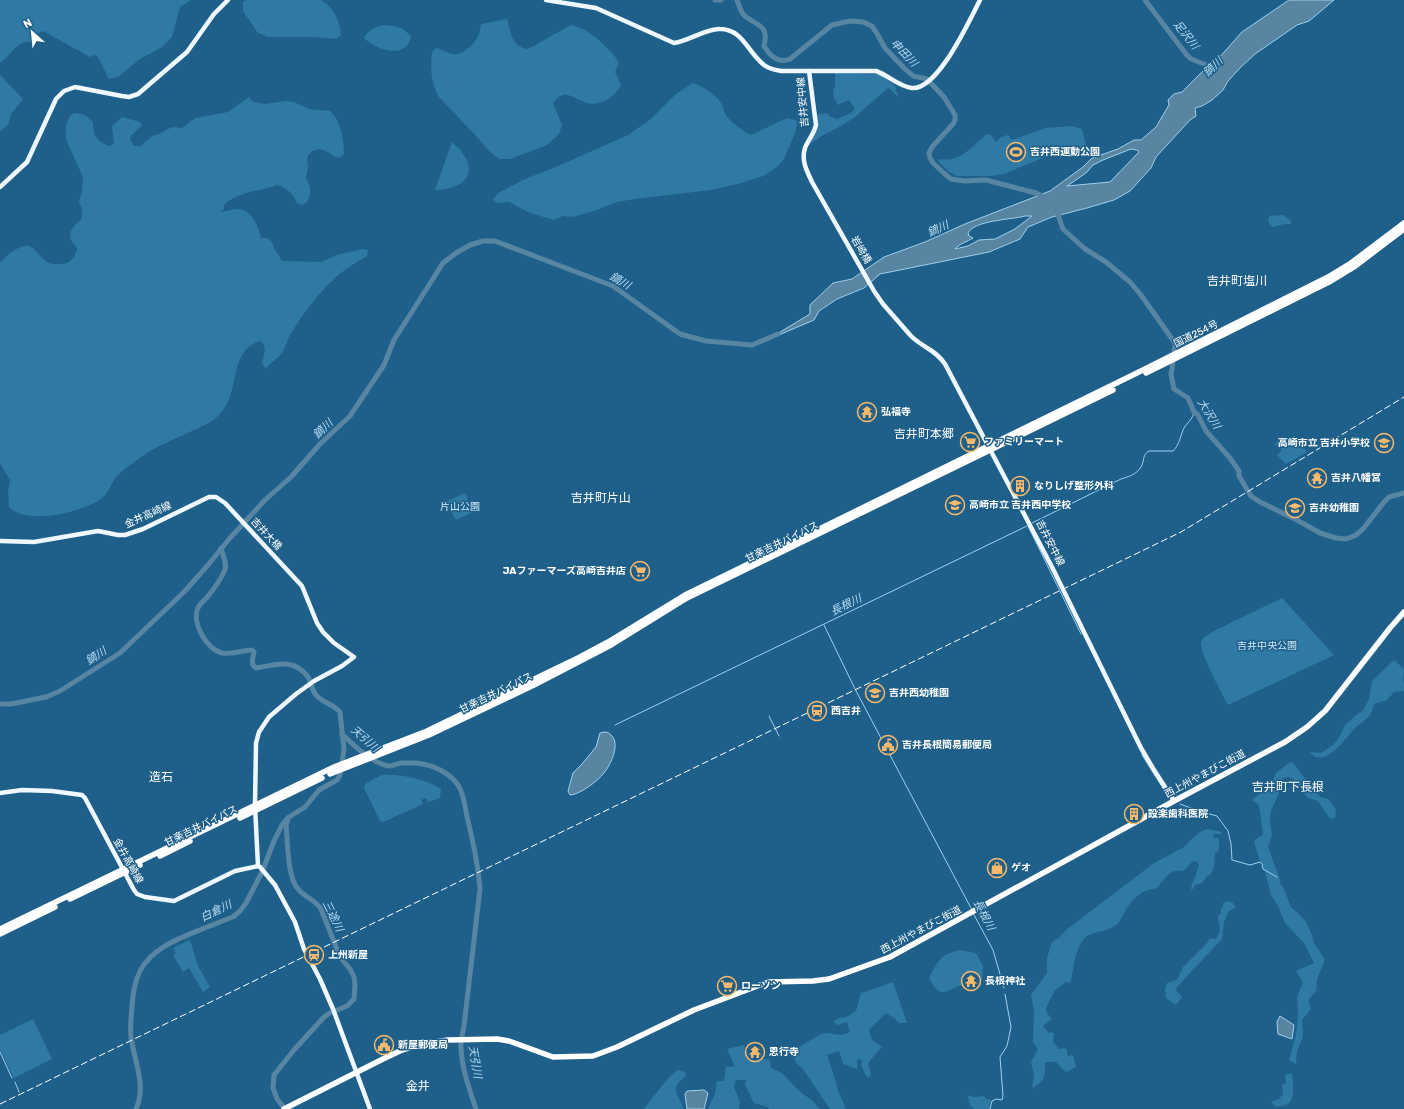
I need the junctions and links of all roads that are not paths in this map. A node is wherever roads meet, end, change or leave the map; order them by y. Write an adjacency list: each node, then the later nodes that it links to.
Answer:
1 (228, 0): 5 (main road)
2 (546, 0): 4 (main road, 吉井安中線)
3 (980, 0): 4 (main road)
4 (809, 71): 6 (main road, 吉井安中線)
5 (0, 187)
6 (833, 218): 9 (main road, 岩崎橋)
7 (1404, 223): 10 (highway, 国道254号)
8 (1404, 229): 10 (highway, 国道254号)
9 (874, 291): 11 (main road, 吉井安中線)
10 (1182, 353): 11 (highway, 国道254号)
11 (989, 448): 16 (main road, 吉井安中線); 17 (highway, 甘楽吉井バイパス)
12 (228, 505): 13 (main road, 金井高崎線); 17 (main road, 吉井大橋)
13 (0, 540)
14 (1404, 612): 16 (highway, 西上州やまびこ街道)
15 (0, 793): 19 (main road, 金井高崎線)
16 (1174, 801): 22 (highway, 西上州やまびこ街道)
17 (255, 808): 18 (main road); 19 (highway, 甘楽吉井バイパス)
18 (259, 866): 19 (main road, 金井高崎線); 22 (main road)
19 (123, 871): 20 (highway, 甘楽吉井バイパス); 21 (highway, 甘楽吉井バイパス)
20 (0, 929)
21 (0, 934)
22 (357, 1072): 23 (highway, 西上州やまびこ街道); 24 (main road)
23 (285, 1108)
24 (370, 1109)

